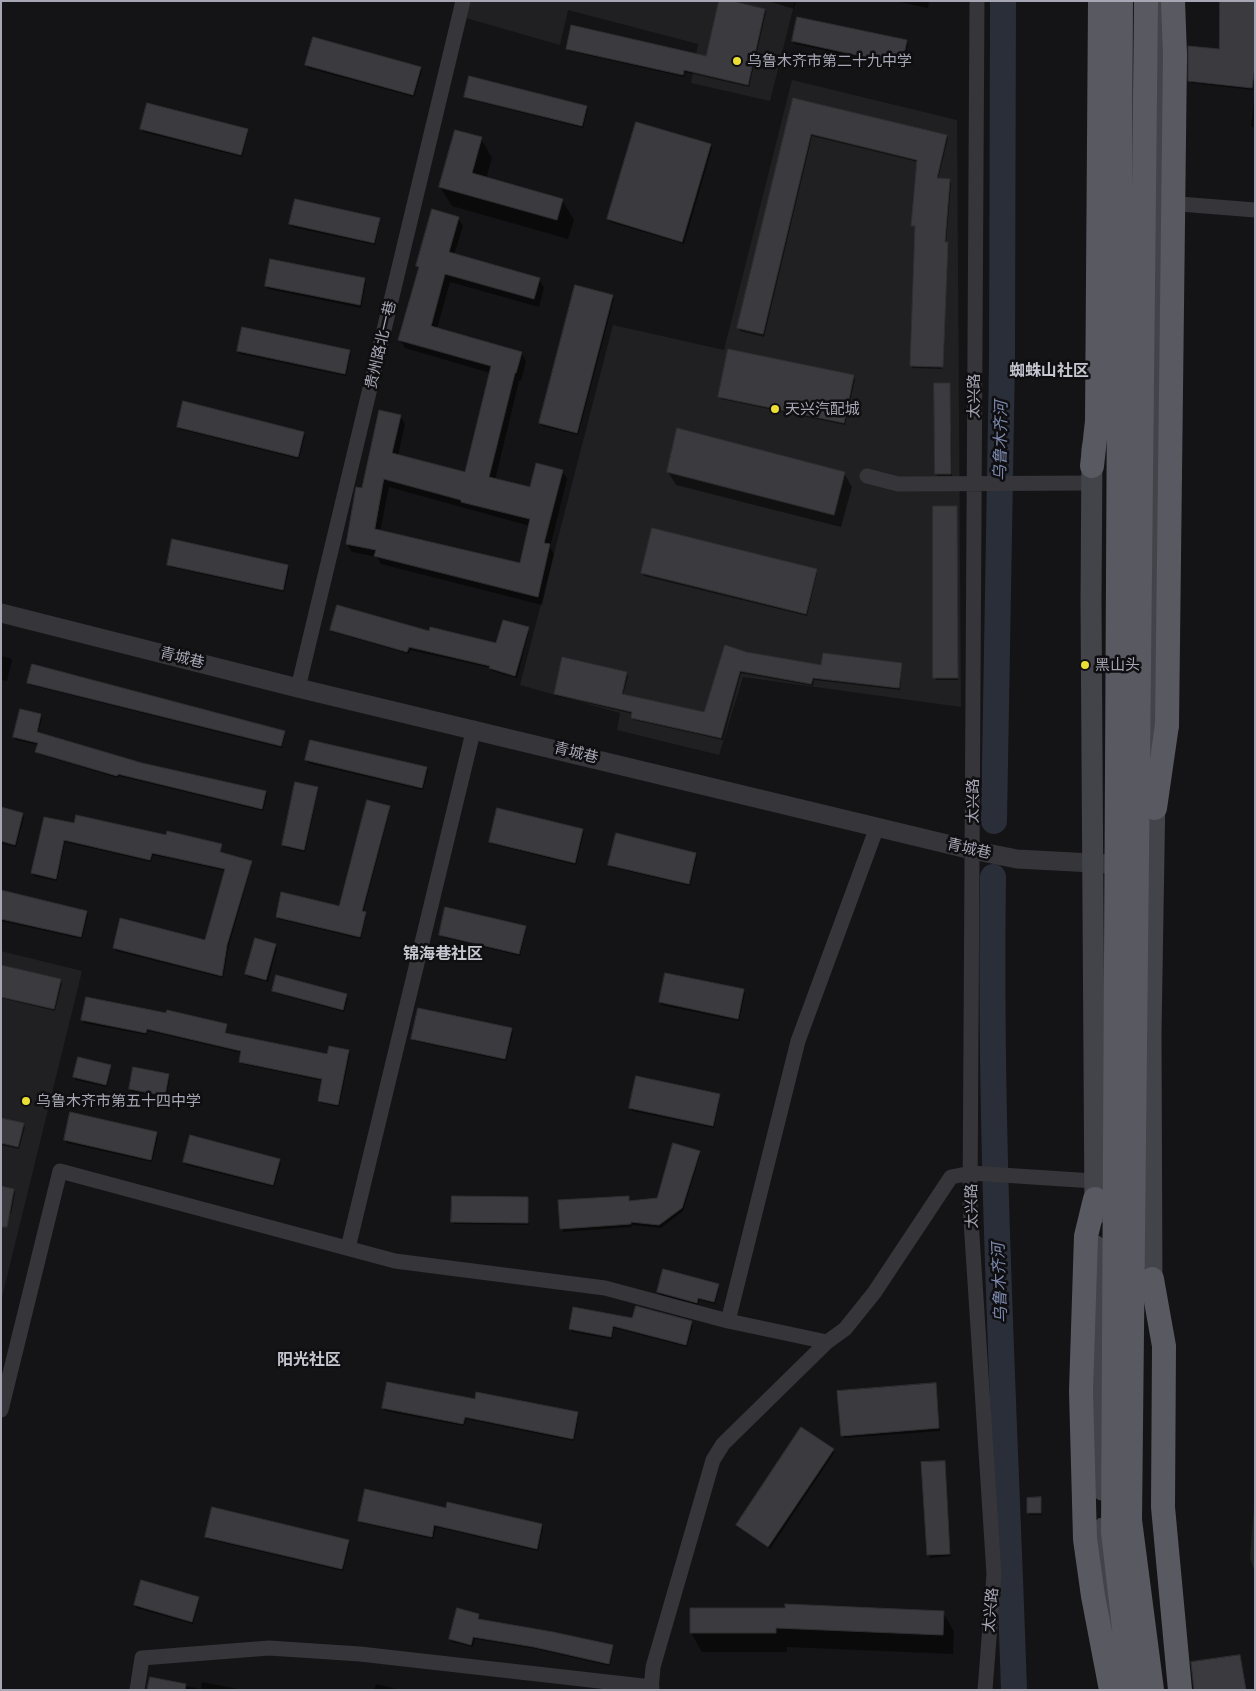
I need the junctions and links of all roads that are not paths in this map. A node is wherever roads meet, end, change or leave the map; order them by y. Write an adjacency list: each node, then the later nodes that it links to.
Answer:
1 (463, 1): 15 (street, 贵州路北一巷)
2 (977, 1): 13 (street, 太兴路)
3 (1096, 1): 11 (main road)
4 (1100, 1): 11 (highway)
5 (1122, 1): 34 (highway, bridge)
6 (1146, 1): 35 (highway, bridge)
7 (1160, 1): 9 (main road)
8 (1173, 1): 17 (highway, bridge)
9 (1161, 202): 10 (street); 17 (main road)
10 (1255, 210)
11 (1092, 474): 13 (street); 20 (main road)
12 (867, 476): 13 (street)
13 (979, 483): 19 (street, 太兴路)
14 (1, 614): 15 (street, 青城巷)
15 (298, 688): 16 (street, 青城巷)
16 (474, 728): 18 (street, 青城巷); 24 (street)
17 (1155, 808): 21 (main road)
18 (877, 827): 19 (street, 青城巷); 26 (street)
19 (972, 850): 20 (street, 青城巷); 22 (street, 太兴路)
20 (1092, 864): 21 (street, 青城巷); 23 (main road)
21 (1154, 866): 25 (main road)
22 (971, 1173): 23 (street); 27 (street); 31 (street, 太兴路)
23 (1094, 1190): 32 (highway); 33 (main road)
24 (348, 1248): 26 (street); 28 (street)
25 (1152, 1279): 36 (main road); 37 (highway)
26 (728, 1321): 27 (street)
27 (827, 1342): 29 (street)
28 (1, 1410)
29 (652, 1688): 30 (street)
30 (137, 1690)
31 (985, 1690)
32 (1111, 1690)
33 (1117, 1690)
34 (1131, 1690)
35 (1152, 1690)
36 (1171, 1690)
37 (1180, 1690)

